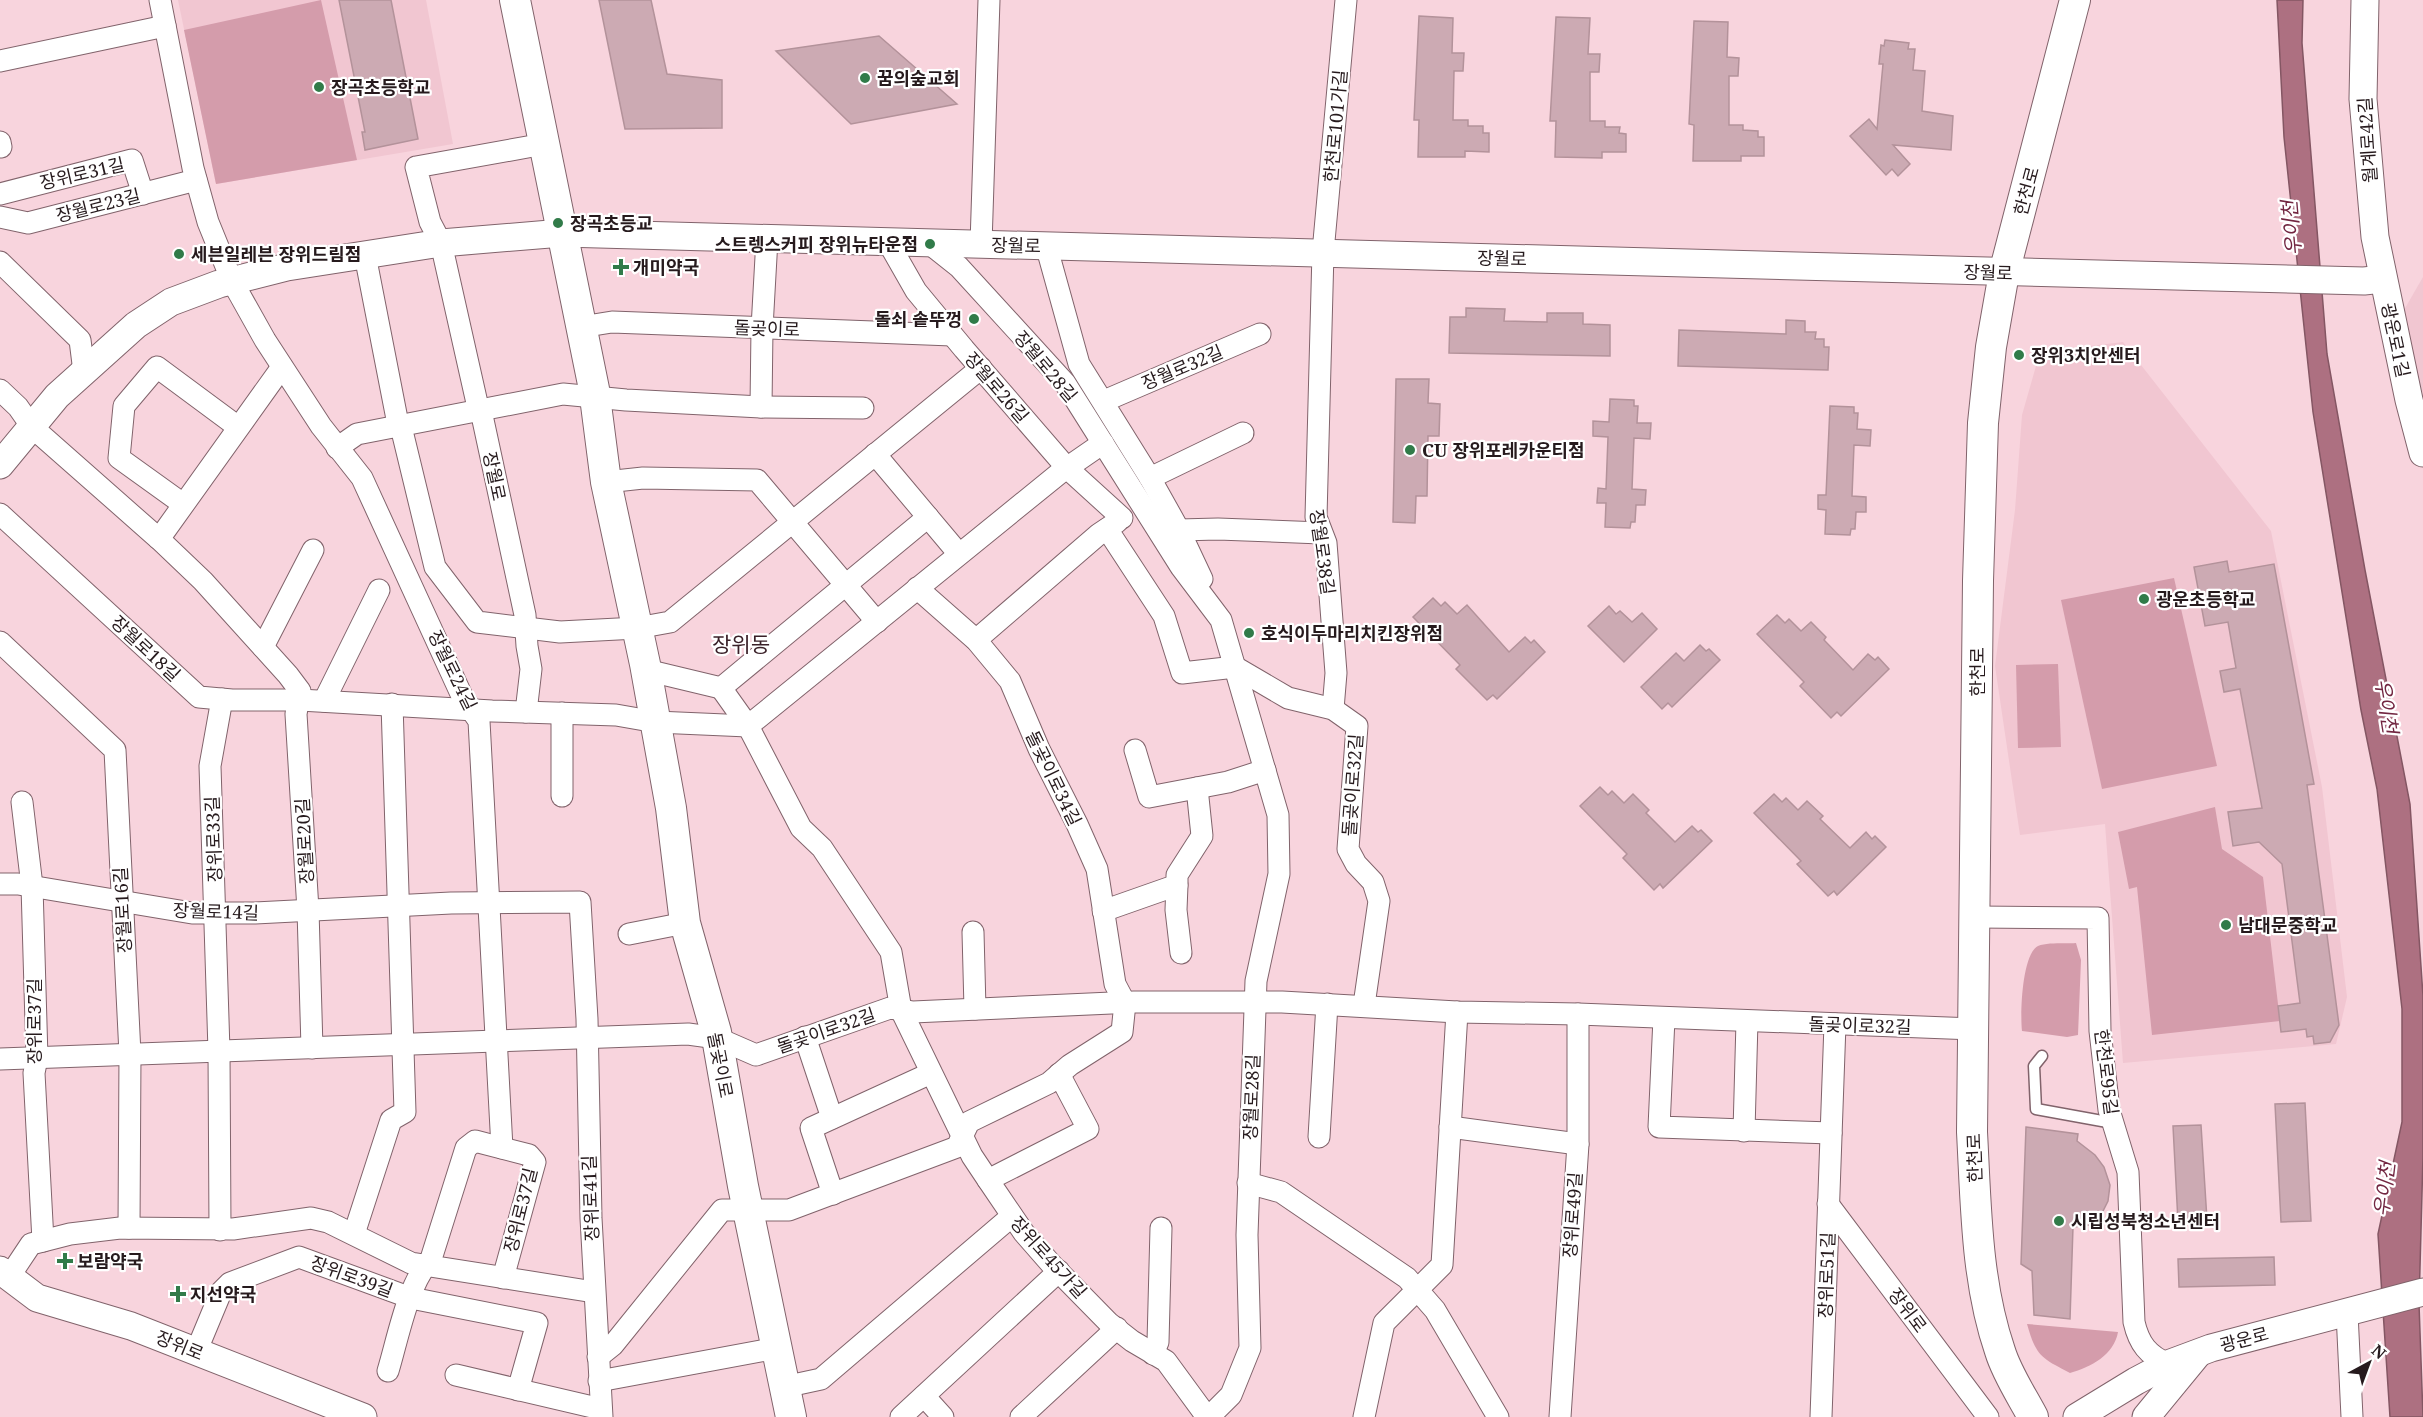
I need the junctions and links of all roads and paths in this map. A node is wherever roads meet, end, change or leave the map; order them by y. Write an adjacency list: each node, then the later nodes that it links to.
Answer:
1 (160, 0): 7 (street)
2 (515, 0): 9 (main road, 돌곶이로)
3 (989, 0): 19 (street)
4 (1346, 0): 21 (street, 한천로101가길)
5 (2075, 0): 24 (main road, 한천로)
6 (2365, 0): 25 (street, 월계로42길)
7 (165, 26): 8 (street); 10 (street)
8 (0, 61)
9 (544, 144): 14 (main road, 돌곶이로); 17 (street)
10 (196, 180): 12 (street, 장월로23길); 26 (street)
11 (0, 194): 12 (street, 장위로31길)
12 (143, 194): 13 (street, 장월로23길)
13 (0, 217)
14 (562, 233): 15 (street, 장월로); 17 (street, 장월로); 27 (main road, 돌곶이로)
15 (767, 238): 16 (street, 장월로); 28 (street)
16 (888, 242): 18 (street, 장월로); 30 (street, 장월로26길)
17 (441, 243): 22 (street, 장월로); 39 (street, 장월로)
18 (930, 244): 19 (street, 장월로); 44 (street, 장월로28길)
19 (981, 244): 20 (street, 장월로)
20 (1046, 245): 21 (street, 장월로); 36 (street)
21 (1323, 252): 24 (street, 장월로); 59 (street, 장월로38길)
22 (364, 255): 26 (street, 장월로); 42 (street)
23 (0, 262): 33 (street)
24 (2004, 273): 25 (street, 장월로); 102 (main road, 한천로)
25 (2373, 280): 46 (street, 광운로1길)
26 (232, 281): 31 (street, 장월로24길); 33 (street, 장월로)
27 (581, 327): 28 (street, 돌곶이로); 35 (main road, 돌곶이로)
28 (762, 328): 30 (street, 돌곶이로); 37 (street)
29 (1260, 333): 36 (street, 장월로32길)
30 (952, 335): 32 (street, 장월로26길)
31 (282, 367): 41 (street); 45 (street, 장월로24길)
32 (981, 368): 47 (street); 49 (street, 장월로26길)
33 (84, 372): 40 (street, 장월로)
34 (0, 390): 40 (street)
35 (594, 397): 37 (street); 39 (street); 51 (main road, 돌곶이로)
36 (1104, 401): 50 (street)
37 (761, 407): 38 (street)
38 (862, 408)
39 (480, 411): 42 (street); 71 (street, 장월로)
40 (32, 427): 48 (street, 장월로); 60 (street)
41 (238, 427): 52 (street); 52 (street)
42 (400, 427): 45 (street); 63 (street)
43 (1243, 433): 50 (street)
44 (1103, 443): 49 (street); 53 (street, 장월로28길)
45 (338, 448): 64 (street, 장월로24길)
46 (2423, 453)
47 (875, 454): 55 (street); 56 (street)
48 (0, 465)
49 (1068, 468): 57 (street, 장월로26길); 62 (street)
50 (1149, 478): 58 (street)
51 (606, 482): 56 (street); 70 (main road, 돌곶이로)
52 (183, 504): 60 (street)
53 (1142, 504): 57 (street); 68 (street, 장월로28길)
54 (0, 514): 78 (street, 장월로18길)
55 (928, 517): 62 (street); 65 (street)
56 (792, 522): 65 (street); 70 (street)
57 (1114, 523): 72 (street); 75 (street, 장월로26길)
58 (1179, 530): 59 (street); 68 (street)
59 (1321, 533): 83 (street, 장월로38길)
60 (159, 539): 74 (street)
61 (313, 550): 74 (street)
62 (959, 554): 66 (street)
63 (435, 567): 64 (street); 71 (street)
64 (408, 576): 82 (street, 장월로24길)
65 (846, 586): 69 (street); 77 (street)
66 (917, 588): 69 (street); 72 (street, 돌곶이로34길)
67 (379, 591): 80 (street)
68 (1221, 620): 75 (street, 장월로28길)
69 (877, 622): 87 (street)
70 (637, 628): 71 (street); 76 (main road, 돌곶이로)
71 (526, 629): 84 (street, 장월로)
72 (976, 640): 100 (street, 돌곶이로34길)
73 (0, 642): 96 (street, 장월로16길)
74 (263, 647): 79 (street)
75 (1235, 667): 83 (street); 89 (street, 장월로28길)
76 (646, 670): 77 (street); 86 (main road, 돌곶이로)
77 (722, 688): 87 (street)
78 (222, 699): 79 (street, 장월로18길); 101 (street, 장위로33길)
79 (300, 700): 80 (street, 장월로18길); 99 (street, 장월로20길)
80 (324, 701): 81 (street, 장월로18길)
81 (392, 704): 82 (street, 장월로18길); 98 (street)
82 (470, 709): 84 (street, 장월로18길); 97 (street, 장월로24길)
83 (1332, 709): 110 (street, 돌곶이로32길)
84 (526, 712): 85 (street, 장월로18길)
85 (562, 713): 86 (street, 장월로18길); 91 (street)
86 (656, 722): 87 (street); 103 (main road, 돌곶이로)
87 (748, 726): 112 (street)
88 (1135, 750): 90 (street)
89 (1265, 770): 90 (street); 108 (street, 장월로28길)
90 (1197, 788): 94 (street)
91 (562, 796)
92 (22, 802): 95 (street, 장위로37길)
93 (0, 884): 95 (street, 장월로14길)
94 (1177, 885): 100 (street); 106 (street)
95 (32, 886): 96 (street, 장월로14길); 128 (street, 장위로37길)
96 (121, 902): 101 (street, 장월로14길); 126 (street, 장월로16길)
97 (488, 903): 98 (street, 장월로14길); 121 (street, 장월로14길); 122 (street, 장월로24길)
98 (397, 906): 99 (street, 장월로14길); 123 (street)
99 (308, 910): 101 (street, 장월로14길); 124 (street, 장월로20길)
100 (1103, 911): 107 (street, 돌곶이로34길)
101 (216, 913): 125 (street, 장위로33길)
102 (1976, 917): 118 (main road, 한천로); 133 (street, 한천로95길)
103 (685, 923): 105 (street); 120 (main road, 돌곶이로)
104 (973, 932): 111 (street)
105 (629, 934)
106 (1181, 953)
107 (1125, 1003): 108 (street, 돌곶이로32길); 111 (street, 돌곶이로32길); 131 (street)
108 (1255, 1003): 109 (street, 돌곶이로32길); 142 (street, 장월로28길)
109 (1328, 1004): 110 (street, 돌곶이로32길); 138 (street)
110 (1364, 1005): 113 (street, 돌곶이로32길)
111 (975, 1009): 112 (street, 돌곶이로32길)
112 (901, 1010): 119 (street, 돌곶이로32길); 130 (street, 장위로45가길)
113 (1457, 1012): 114 (street, 돌곶이로32길); 134 (street)
114 (1578, 1014): 115 (street, 돌곶이로32길); 139 (street, 장위로49길)
115 (1664, 1018): 116 (street, 돌곶이로32길); 135 (street)
116 (1747, 1021): 117 (street, 돌곶이로32길); 135 (street)
117 (1835, 1024): 118 (street, 돌곶이로32길); 136 (street, 장위로51길)
118 (1974, 1029): 186 (main road, 한천로)
119 (805, 1037): 120 (street, 돌곶이로32길); 132 (street)
120 (717, 1038): 121 (street); 145 (main road, 돌곶이로)
121 (586, 1039): 122 (street); 157 (street, 장위로41길)
122 (497, 1042): 123 (street); 140 (street, 장월로24길)
123 (404, 1045): 124 (street); 150 (street)
124 (312, 1048): 125 (street)
125 (219, 1051): 126 (street); 149 (street, 장위로33길)
126 (130, 1054): 128 (street); 147 (street, 장월로16길)
127 (2042, 1056): 133 (lane)
128 (36, 1058): 129 (street); 151 (street, 장위로37길)
129 (0, 1059)
130 (931, 1073): 132 (street); 137 (street, 장위로45가길)
131 (1059, 1074): 137 (street); 141 (street)
132 (832, 1118): 143 (street)
133 (2113, 1123): 167 (street, 한천로95길)
134 (1450, 1127): 139 (street); 156 (street)
135 (1744, 1131): 136 (street)
136 (1831, 1133): 144 (street, 장위로51길)
137 (962, 1136): 141 (street, 장위로45가길); 143 (street)
138 (1319, 1137)
139 (1578, 1144): 183 (street, 장위로49길)
140 (502, 1148): 152 (street, 장위로37길); 155 (street, 장위로37길)
141 (988, 1180): 146 (street, 장위로45가길)
142 (1248, 1183): 156 (street); 180 (street, 장월로28길)
143 (833, 1194): 145 (street)
144 (1828, 1204): 184 (street, 장위로51길); 185 (street, 장위로)
145 (748, 1209): 162 (main road, 돌곶이로); 166 (street)
146 (1012, 1216): 153 (street, 장위로45가길); 171 (street)
147 (129, 1228): 149 (street, 장위로37길); 151 (street, 장위로37길)
148 (1161, 1228): 165 (street)
149 (220, 1230): 150 (street, 장위로37길)
150 (354, 1234): 152 (street, 장위로37길)
151 (43, 1240): 154 (street, 장위로37길)
152 (425, 1266): 155 (street, 장위로37길); 159 (street, 장위로37길)
153 (1059, 1271): 161 (street, 장위로45가길); 173 (street)
154 (4, 1273): 163 (street, 장위로)
155 (502, 1278): 157 (street, 장위로37길)
156 (1418, 1291): 181 (street); 182 (street)
157 (594, 1292): 166 (street, 장위로41길)
158 (2423, 1292): 160 (street, 광운로)
159 (411, 1298): 163 (street, 장위로39길); 168 (street, 장위로39길); 172 (street, 장위로39길)
160 (2354, 1311): 164 (street, 광운로); 189 (street)
161 (1117, 1329): 165 (street, 장위로45가길); 179 (street)
162 (777, 1348): 170 (street); 171 (main road, 돌곶이로)
163 (196, 1352): 175 (street, 장위로)
164 (2199, 1352): 167 (street, 광운로); 188 (street)
165 (1153, 1354): 180 (street, 장위로45가길)
166 (598, 1357): 170 (street, 장위로41길)
167 (2168, 1365): 187 (street, 광운로)
168 (388, 1371)
169 (456, 1375): 172 (street)
170 (599, 1381): 174 (street, 장위로41길)
171 (784, 1387): 176 (main road, 돌곶이로)
172 (518, 1390): 174 (street)
173 (924, 1396): 177 (street); 178 (street)
174 (601, 1413)
175 (363, 1417)
176 (791, 1417)
177 (901, 1417)
178 (943, 1417)
179 (1021, 1417)
180 (1208, 1417)
181 (1364, 1417)
182 (1498, 1417)
183 (1560, 1417)
184 (1821, 1417)
185 (1988, 1417)
186 (2033, 1417)
187 (2077, 1417)
188 (2146, 1417)
189 (2352, 1417)

